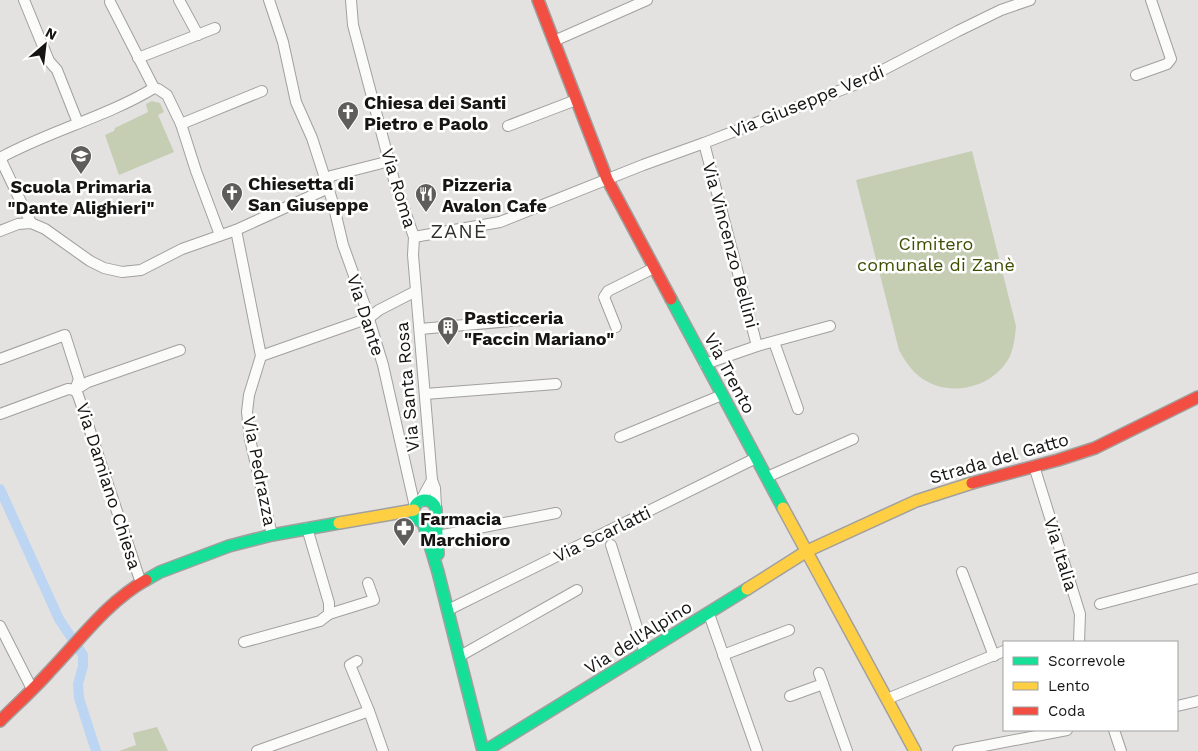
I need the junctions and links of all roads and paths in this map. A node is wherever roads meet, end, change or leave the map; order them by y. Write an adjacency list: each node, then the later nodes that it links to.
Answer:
1 (24, 0): 18 (street)
2 (179, 0): 11 (street)
3 (269, 0): 25 (street, Via Dante)
4 (351, 0): 23 (street, Via Roma)
5 (538, 0): 12 (street, Via Trento)
6 (647, 0): 12 (street)
7 (1030, 0): 21 (street, Via Giuseppe Verdi)
8 (1151, 0): 14 (street)
9 (110, 2): 13 (street)
10 (216, 28): 11 (street)
11 (198, 35): 13 (street)
12 (554, 41): 17 (street, Via Trento)
13 (138, 58): 15 (street)
14 (1136, 75)
15 (154, 88): 18 (street); 19 (street)
16 (262, 91): 19 (street)
17 (576, 100): 20 (street); 24 (street, Via Trento)
18 (78, 122): 22 (street)
19 (181, 124): 29 (street)
20 (508, 126)
21 (704, 143): 24 (street, Via Giuseppe Verdi); 39 (street, Via Vincenzo Bellini)
22 (0, 158): 26 (street)
23 (390, 161): 25 (street); 30 (street, Via Roma)
24 (607, 179): 30 (street, Via Giuseppe Verdi); 31 (street, Via Trento)
25 (326, 183): 27 (street); 33 (street, Via Dante)
26 (31, 223): 28 (street); 29 (street)
27 (236, 230): 29 (street); 41 (street, Via Pedrazza)
28 (0, 231)
29 (220, 235)
30 (414, 237): 32 (street, Via Roma)
31 (654, 268): 36 (street); 43 (street, Via Trento)
32 (416, 291): 33 (street); 37 (street, Via Santa Rosa)
33 (368, 318): 41 (street); 57 (street, Via Dante)
34 (534, 319): 37 (street)
35 (830, 326): 38 (street, Via Vincenzo Bellini)
36 (616, 327)
37 (420, 329): 46 (street, Via Santa Rosa)
38 (774, 342): 39 (street, Via Vincenzo Bellini); 49 (street, Via Vincenzo Bellini)
39 (757, 346): 43 (street, Via Vincenzo Bellini)
40 (180, 350): 45 (street)
41 (261, 356): 61 (street, Via Pedrazza)
42 (0, 359): 45 (street)
43 (705, 364): 47 (street, Via Trento)
44 (556, 384): 46 (street)
45 (75, 390): 50 (street); 68 (street, Via Damiano Chiesa)
46 (425, 394): 56 (street, Via Santa Rosa)
47 (722, 395): 51 (street); 53 (street, Via Trento)
48 (1198, 396): 54 (street, Strada del Gatto)
49 (798, 409)
50 (0, 414)
51 (620, 438)
52 (853, 439): 55 (street)
53 (756, 458): 55 (street, Via Trento); 72 (street, Via Scarlatti)
54 (1034, 466): 64 (street, Strada del Gatto); 77 (street, Via Italia)
55 (767, 477): 64 (street, Via Trento)
56 (432, 480): 57 (street); 58 (street, Via Santa Rosa)
57 (417, 511): 58 (street); 58 (street); 60 (street); 65 (street, Via Santa Rosa)
58 (436, 511): 62 (street, Via Santa Rosa)
59 (556, 513): 62 (street)
60 (307, 528): 61 (street); 73 (street)
61 (272, 535): 68 (street)
62 (438, 536): 65 (street, Via Santa Rosa)
63 (611, 545): 80 (street)
64 (808, 551): 74 (street, Via dell'Alpino); 89 (street, Via Trento)
65 (438, 572): 72 (street, Via Santa Rosa)
66 (962, 572): 83 (street)
67 (1198, 578): 71 (street)
68 (141, 583): 87 (street)
69 (368, 583): 73 (street)
70 (577, 590): 82 (street)
71 (1100, 604)
72 (448, 610): 82 (street, Via Santa Rosa)
73 (329, 614): 78 (street)
74 (709, 614): 80 (street, Via dell'Alpino); 81 (street)
75 (0, 626): 87 (street)
76 (789, 630): 81 (street)
77 (1079, 641)
78 (244, 642)
79 (1003, 652): 83 (street)
80 (645, 653): 98 (street, Via dell'Alpino)
81 (723, 655): 99 (street)
82 (460, 656): 98 (street, Via Santa Rosa)
83 (994, 656): 89 (street)
84 (357, 661): 92 (street)
85 (819, 673): 86 (street)
86 (823, 684): 88 (street); 100 (street)
87 (32, 689): 93 (street)
88 (790, 696)
89 (887, 699): 101 (street, Via Trento)
90 (1198, 701): 91 (street)
91 (1178, 706)
92 (369, 711): 96 (street); 97 (street)
93 (0, 721)
94 (1062, 731): 102 (street)
95 (1114, 731): 103 (street)
96 (257, 751)
97 (383, 751)
98 (484, 751)
99 (757, 751)
100 (847, 751)
101 (915, 751)
102 (958, 751)
103 (1121, 751)

